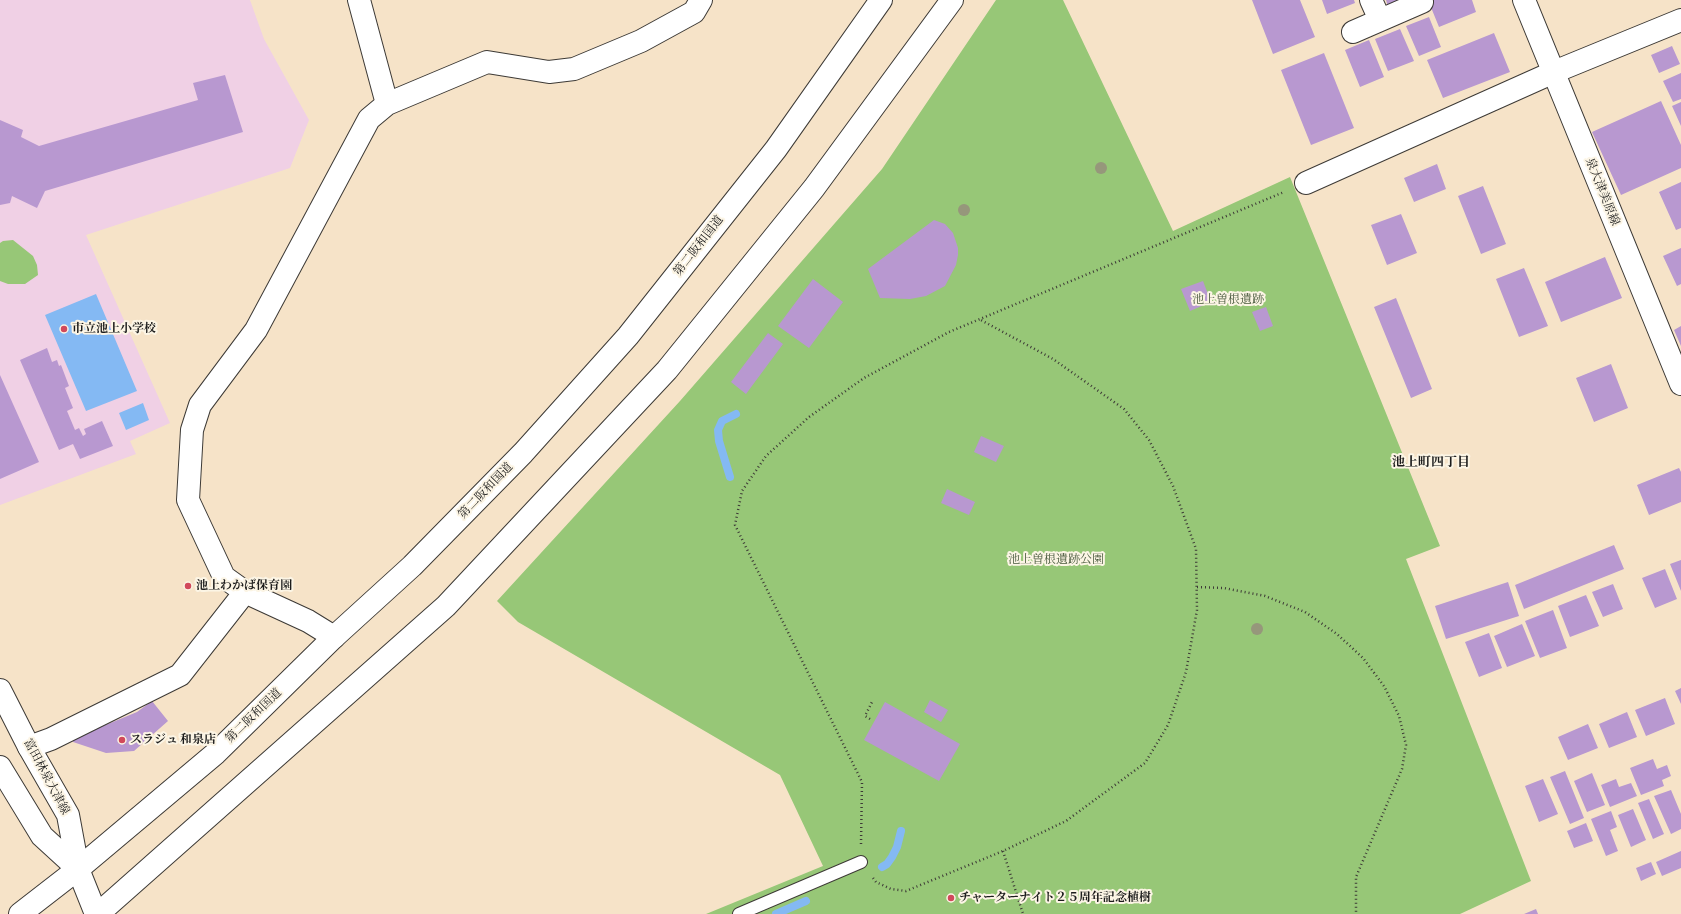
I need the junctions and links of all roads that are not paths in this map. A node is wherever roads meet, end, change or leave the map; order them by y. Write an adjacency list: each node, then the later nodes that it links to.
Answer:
1 (359, 0): 12 (main road)
2 (701, 0): 12 (main road)
3 (881, 0): 16 (main road, 第二阪和国道)
4 (952, 0): 23 (main road)
5 (1371, 0): 8 (main road)
6 (1524, 0): 11 (main road, 泉大津美原線)
7 (1422, 2): 8 (main road)
8 (1380, 20): 10 (main road)
9 (1681, 20): 11 (main road)
10 (1354, 32)
11 (1554, 72): 13 (main road); 14 (main road, 泉大津美原線)
12 (387, 104): 15 (main road)
13 (1306, 183)
14 (1681, 384)
15 (245, 592): 16 (main road); 18 (main road)
16 (334, 637): 21 (main road, 第二阪和国道)
17 (0, 690): 18 (main road, 富田林泉大津線)
18 (29, 747): 21 (main road, 富田林泉大津線)
19 (0, 767): 21 (main road, 富田林泉大津線)
20 (861, 862): 24 (lane)
21 (78, 869): 22 (main road, 第二阪和国道); 23 (main road, 富田林泉大津線)
22 (20, 914)
23 (97, 914)
24 (739, 914)

